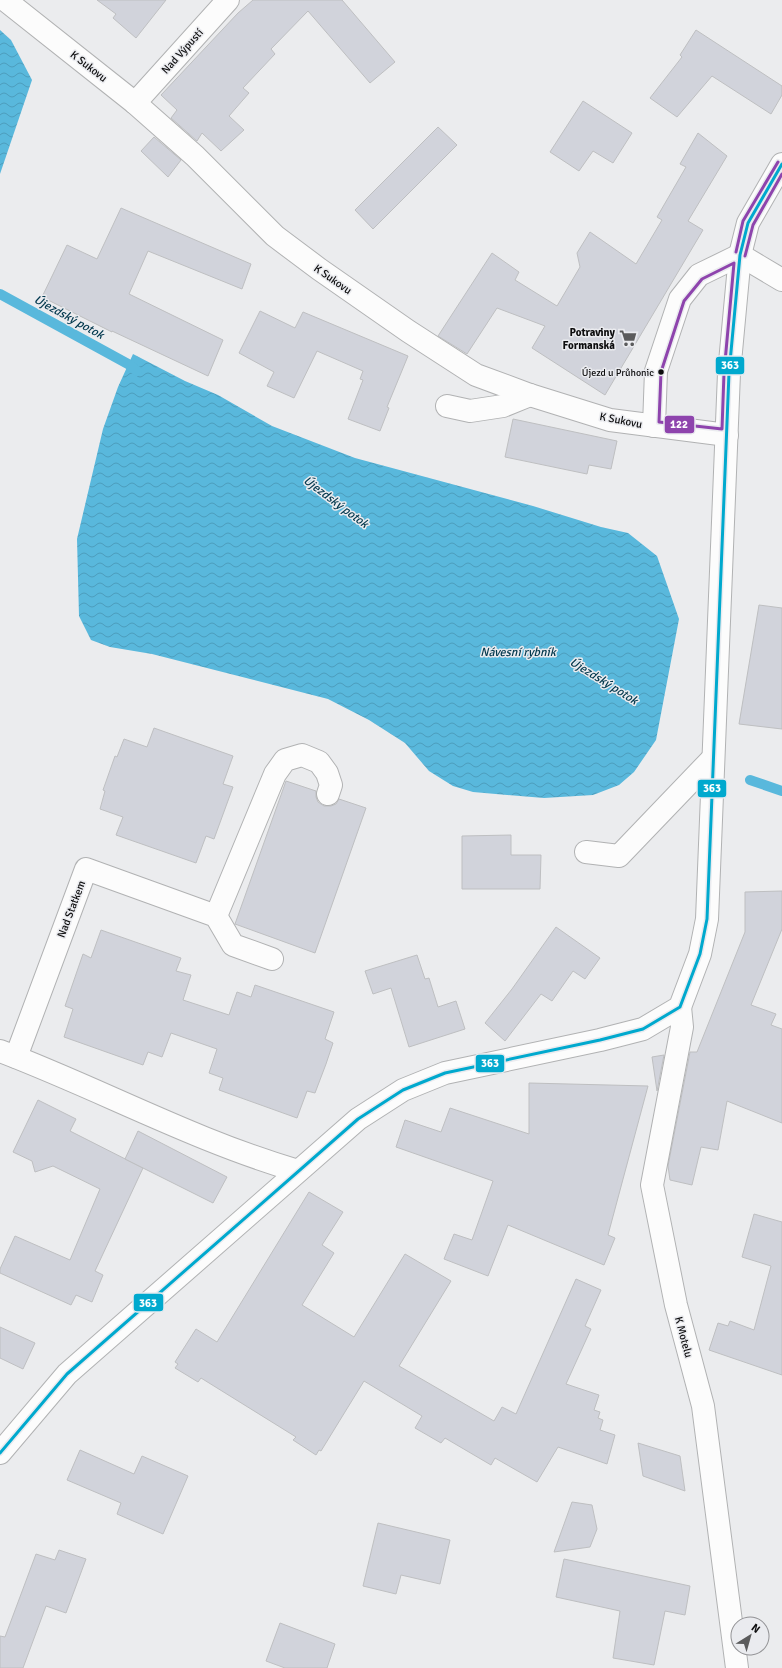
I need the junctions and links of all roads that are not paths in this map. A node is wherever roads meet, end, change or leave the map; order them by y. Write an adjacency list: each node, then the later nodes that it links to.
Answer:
1 (5, 0): 3 (street, K Sukovu)
2 (228, 0): 3 (street, Nad Výpustí)
3 (135, 102): 7 (street, K Sukovu)
4 (782, 164): 5 (street)
5 (740, 255): 6 (street); 9 (street); 10 (street)
6 (782, 280)
7 (530, 396): 8 (street); 9 (street, K Sukovu)
8 (447, 406)
9 (654, 426): 10 (street, K Sukovu)
10 (727, 435): 11 (street)
11 (713, 758): 13 (street); 16 (street)
12 (328, 794): 14 (street)
13 (586, 852)
14 (216, 916): 15 (street); 17 (street, Nad Statkem)
15 (272, 959)
16 (680, 1007): 18 (street); 20 (street, K Motelu)
17 (8, 1054): 18 (street, Nad Statkem)
18 (298, 1171): 19 (street)
19 (0, 1453)
20 (737, 1668)

